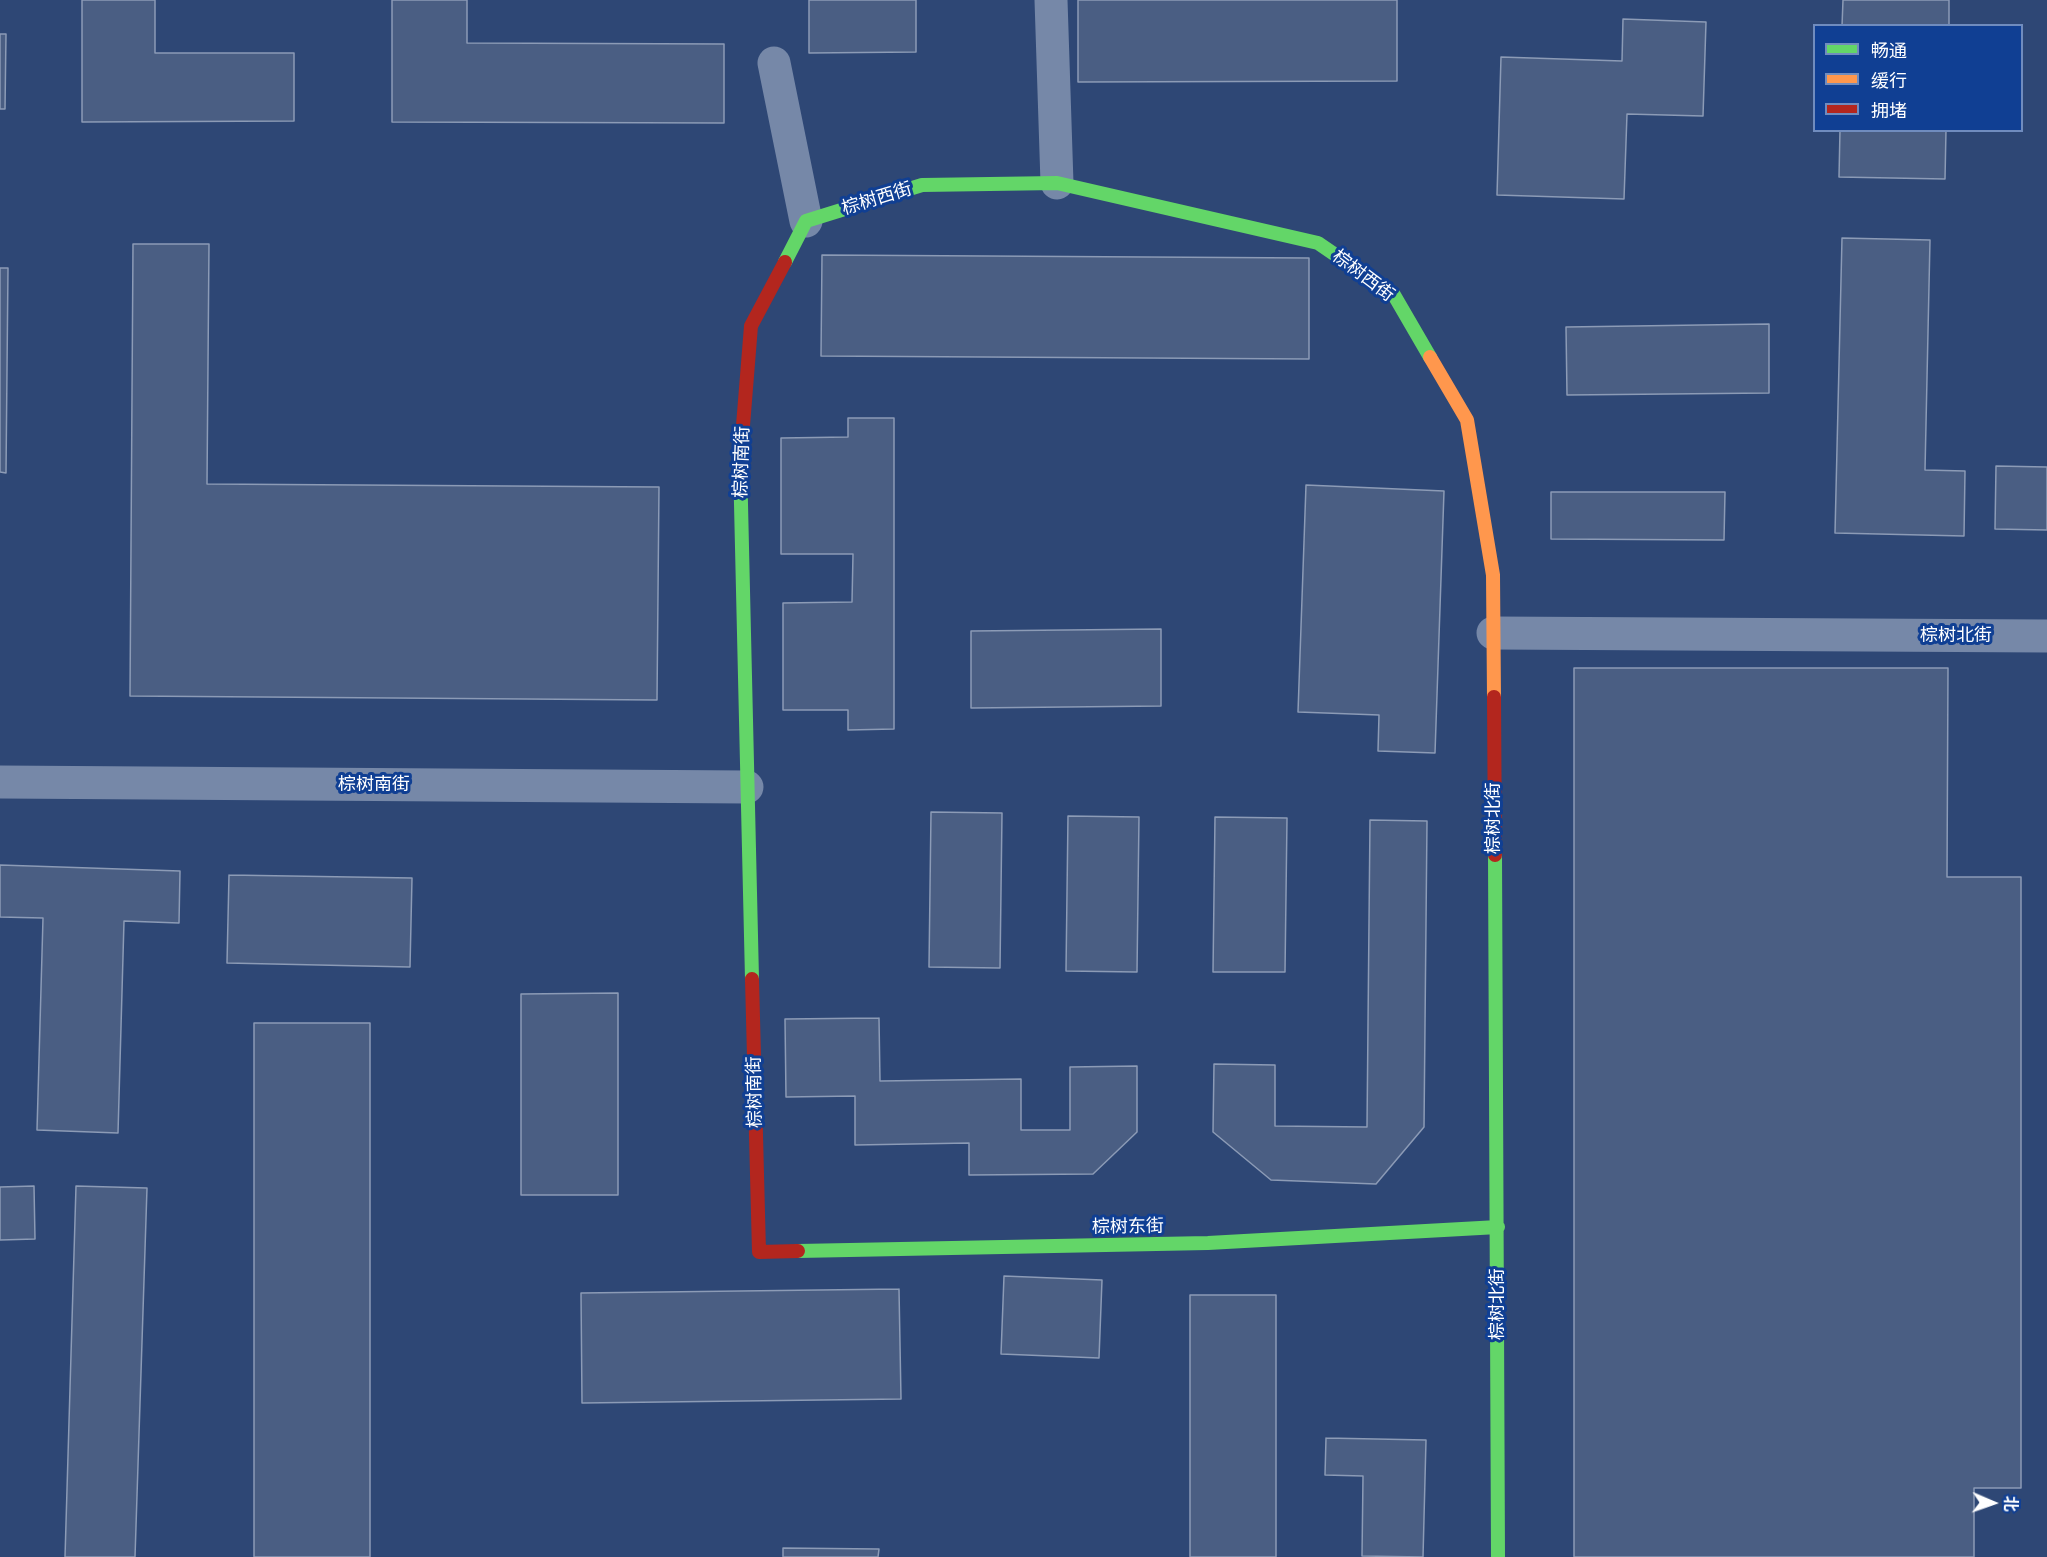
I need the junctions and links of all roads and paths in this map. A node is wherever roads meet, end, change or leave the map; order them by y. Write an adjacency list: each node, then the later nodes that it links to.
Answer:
1 (1051, 0): 3 (street)
2 (774, 63): 4 (street)
3 (1057, 183): 4 (street, 棕树西街); 5 (street, 棕树西街)
4 (806, 221): 8 (street, 棕树南街)
5 (1493, 633): 6 (street, 棕树北街); 9 (street, 棕树北街)
6 (2047, 636)
7 (0, 782): 8 (street, 棕树南街)
8 (747, 788): 10 (street, 棕树南街)
9 (1498, 1227): 10 (street, 棕树东街); 11 (street, 棕树北街)
10 (759, 1252)
11 (1498, 1557)

